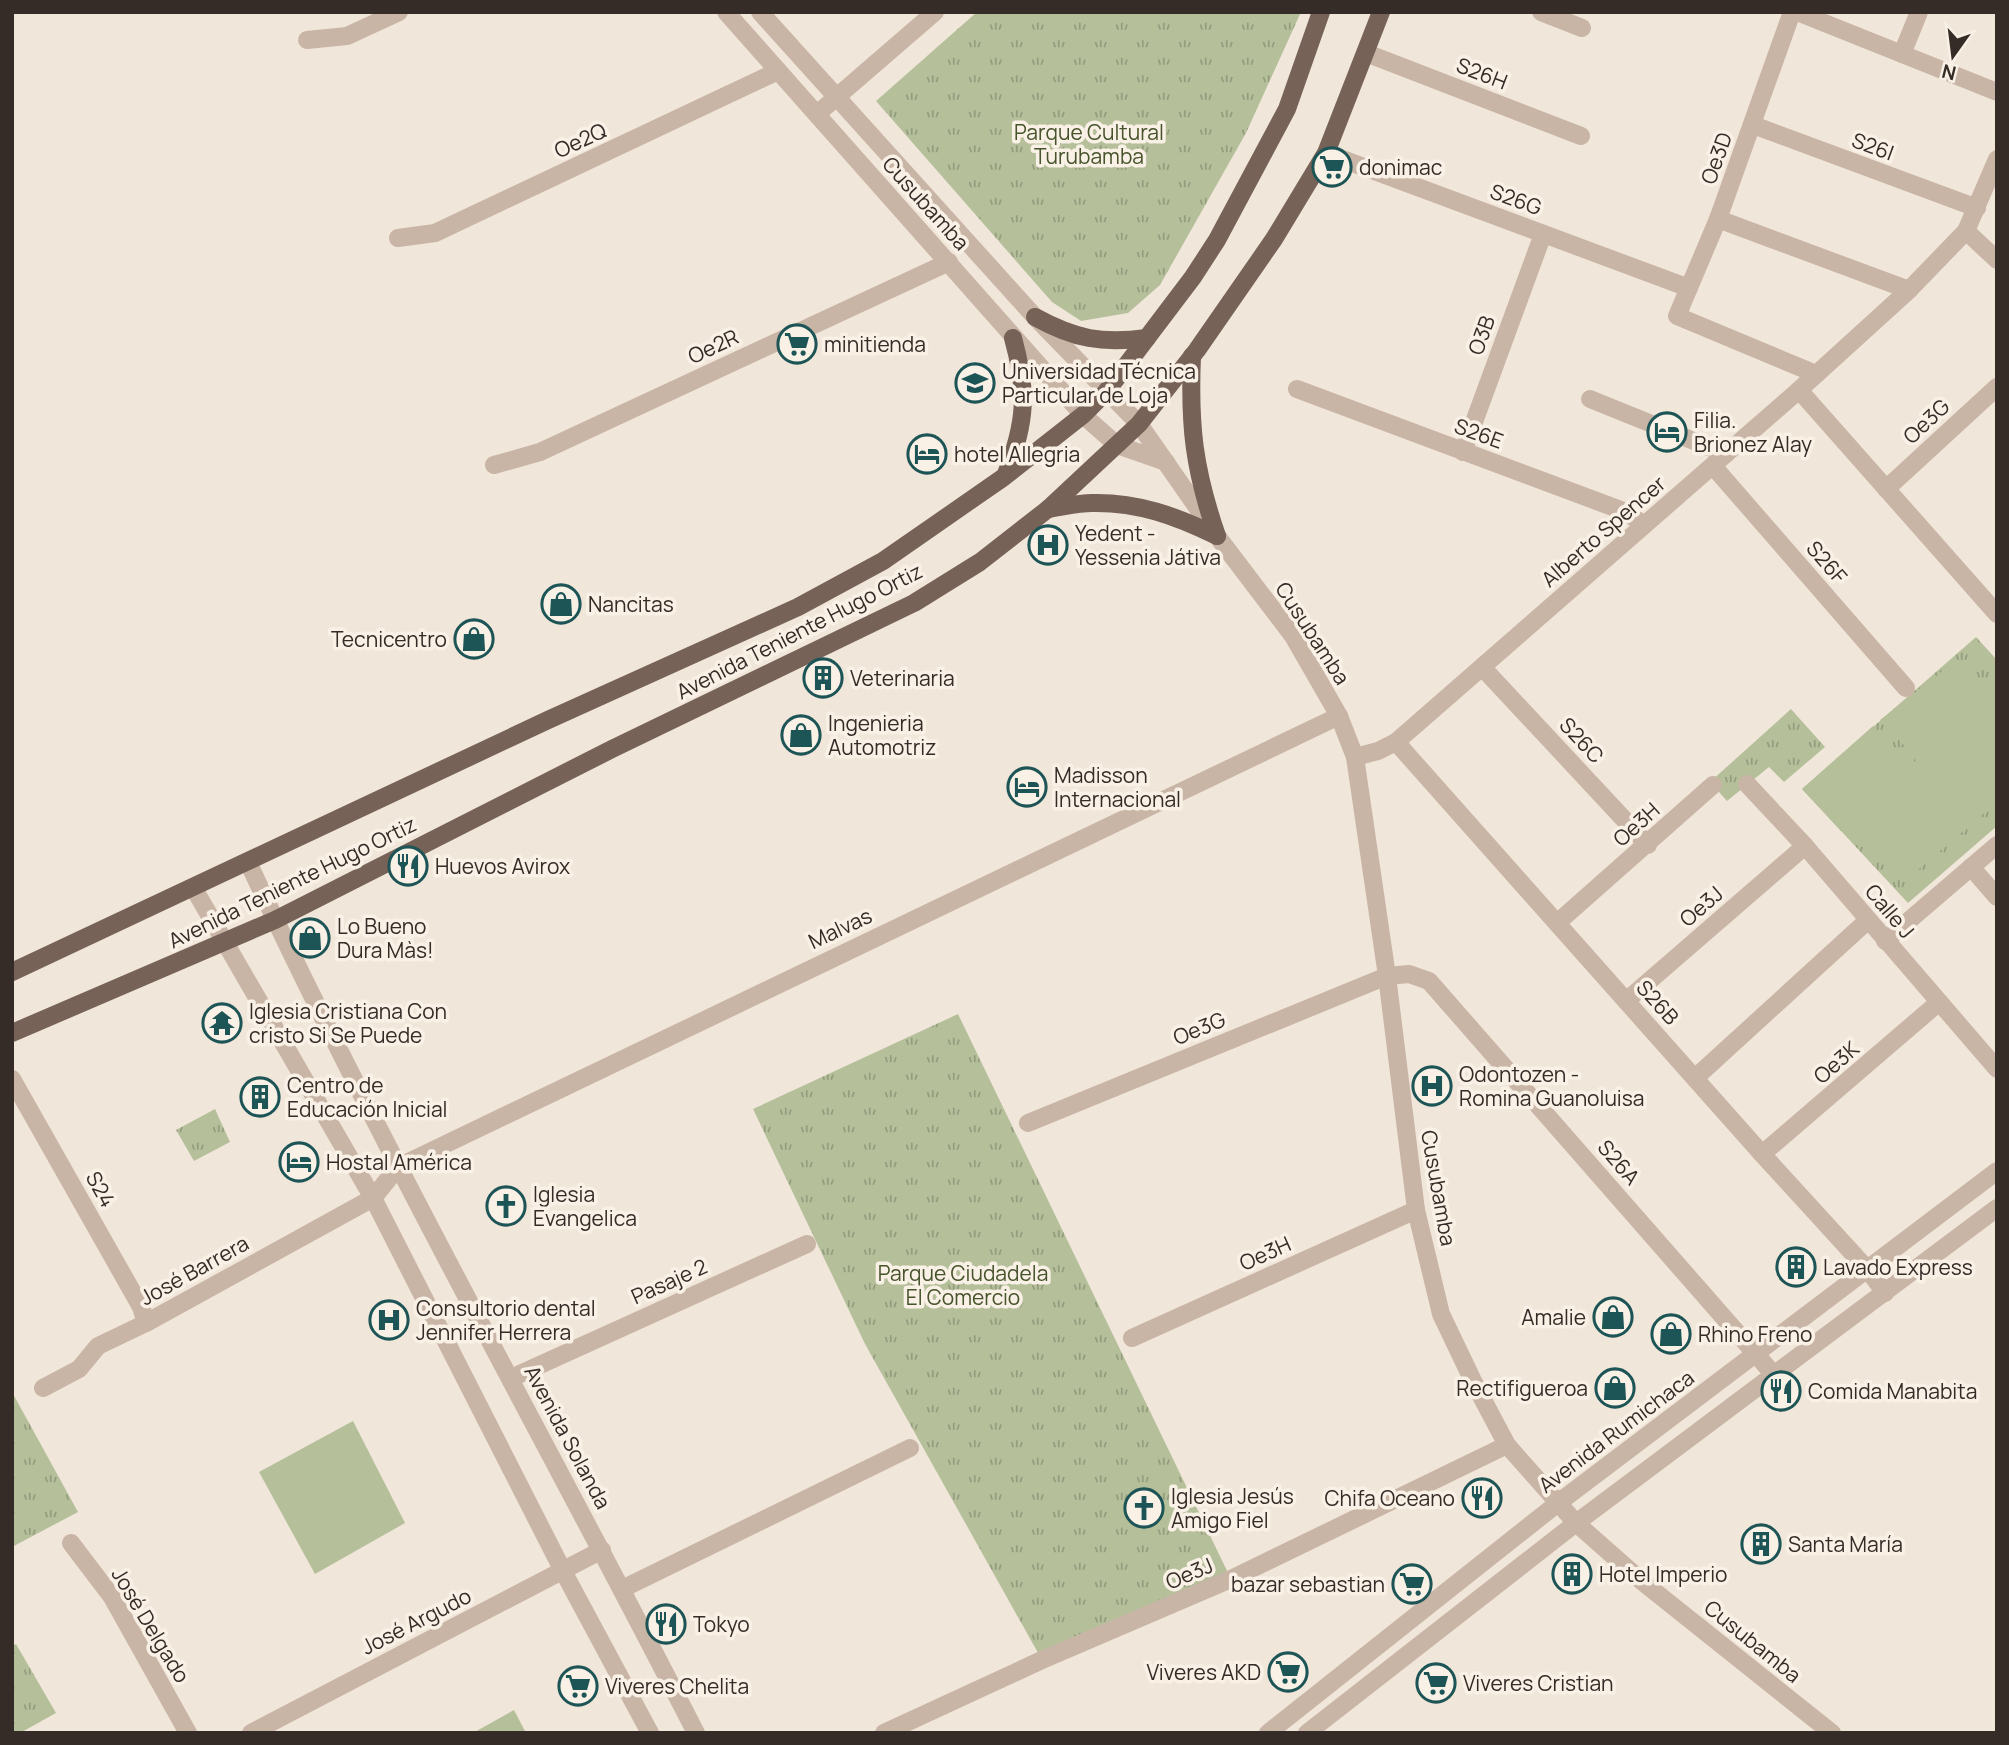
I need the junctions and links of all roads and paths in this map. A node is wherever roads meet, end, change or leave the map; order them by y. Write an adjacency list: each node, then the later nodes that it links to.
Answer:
1 (399, 12): 11 (street)
2 (726, 12): 14 (street, Cusubamba)
3 (935, 12): 16 (street)
4 (1321, 12): 33 (main road, Avenida Teniente Hugo Ortiz)
5 (1381, 12): 12 (main road, Avenida Teniente Hugo Ortiz)
6 (1541, 12): 10 (street)
7 (1919, 12): 13 (street)
8 (764, 13): 16 (street, Cusubamba)
9 (1803, 13): 13 (street); 18 (street, Oe3D)
10 (1582, 28)
11 (307, 40)
12 (1366, 53): 19 (street, S26H); 20 (main road, Avenida Teniente Hugo Ortiz)
13 (1902, 54): 15 (street)
14 (778, 71): 17 (street, Cusubamba); 26 (street, Oe2Q)
15 (1997, 92)
16 (837, 97): 17 (street); 31 (street, Cusubamba)
17 (817, 114): 28 (street, Cusubamba)
18 (1753, 125): 22 (street, S26I); 23 (street, Oe3D)
19 (1581, 136)
20 (1326, 153): 25 (street, S26G); 34 (main road, Avenida Teniente Hugo Ortiz)
21 (1997, 159): 22 (street, Alberto Spencer)
22 (1977, 208): 24 (street, Alberto Spencer)
23 (1718, 219): 29 (street, Oe3D); 30 (street)
24 (1966, 231): 27 (street); 30 (street, Alberto Spencer)
25 (1543, 234): 29 (street, S26G); 44 (street, O3B)
26 (398, 237)
27 (1997, 260)
28 (948, 262): 32 (street, Cusubamba); 47 (street, Oe2R)
29 (1689, 288): 35 (street, Oe3D)
30 (1909, 290): 35 (street, Alberto Spencer)
31 (1035, 317): 33 (main road); 39 (street, Cusubamba)
32 (1013, 338): 41 (street, Cusubamba); 48 (main road)
33 (1147, 338): 39 (main road, Avenida Teniente Hugo Ortiz)
34 (1192, 356): 42 (main road, Avenida Teniente Hugo Ortiz); 52 (main road)
35 (1816, 374): 38 (street, Alberto Spencer)
36 (1997, 387): 49 (street, Oe3G)
37 (1297, 389): 44 (street, S26E)
38 (1799, 390): 45 (street, Alberto Spencer); 49 (street)
39 (1106, 392): 41 (main road, Avenida Teniente Hugo Ortiz); 42 (street, Cusubamba)
40 (1590, 399): 45 (street)
41 (1083, 415): 43 (street, Cusubamba); 48 (main road, Avenida Teniente Hugo Ortiz)
42 (1139, 424): 43 (main road, Avenida Teniente Hugo Ortiz); 46 (street, Cusubamba)
43 (1117, 445): 46 (street, Cusubamba); 50 (main road, Avenida Teniente Hugo Ortiz)
44 (1462, 452): 51 (street, S26E)
45 (1719, 460): 51 (street, Alberto Spencer); 55 (street, S26F)
46 (1166, 462): 52 (street, Cusubamba)
47 (494, 465)
48 (1004, 477): 64 (main road, Avenida Teniente Hugo Ortiz)
49 (1886, 489): 53 (street)
50 (1048, 509): 52 (main road); 68 (main road, Avenida Teniente Hugo Ortiz)
51 (1644, 525): 54 (street, Alberto Spencer)
52 (1217, 536): 56 (street, Cusubamba)
53 (1997, 614)
54 (1482, 667): 57 (street, Alberto Spencer); 61 (street, S26C)
55 (1906, 688)
56 (1339, 716): 58 (street, Cusubamba); 83 (street, Malvas)
57 (1396, 742): 58 (street, Alberto Spencer); 70 (street, S26B)
58 (1355, 757): 74 (street, Cusubamba)
59 (1747, 784): 63 (street, Calle J)
60 (1713, 785): 61 (street, Oe3H)
61 (1648, 845): 70 (street, Oe3H)
62 (1997, 845): 65 (street)
63 (1805, 846): 69 (street, Calle J); 75 (street, Oe3J)
64 (248, 862): 66 (main road, Avenida Teniente Hugo Ortiz); 68 (street, Avenida Solanda)
65 (1971, 867): 67 (street); 71 (street)
66 (193, 887): 72 (street); 73 (main road, Avenida Teniente Hugo Ortiz)
67 (1997, 897)
68 (275, 919): 72 (main road, Avenida Teniente Hugo Ortiz); 83 (street, Avenida Solanda)
69 (1867, 920): 71 (street, Calle J); 80 (street)
70 (1557, 923): 75 (street, S26B)
71 (1885, 941): 76 (street, Calle J)
72 (223, 943): 77 (main road, Avenida Teniente Hugo Ortiz); 85 (street)
73 (12, 972)
74 (1387, 976): 81 (street, Oe3G); 87 (street, Cusubamba); 93 (street, S26A)
75 (1626, 1001): 80 (street, S26B)
76 (1938, 1003): 78 (street, Calle J); 82 (street, Oe3K)
77 (12, 1033)
78 (1997, 1069)
79 (12, 1079): 91 (street, S24)
80 (1695, 1079): 82 (street, S26B)
81 (1027, 1123)
82 (1762, 1154): 89 (street, S26B)
83 (398, 1167): 85 (street, Malvas); 95 (street, Avenida Solanda)
84 (1997, 1171): 89 (street, Avenida Rumichaca)
85 (373, 1198): 91 (street, José Barrera); 103 (street)
86 (1997, 1208): 90 (street)
87 (1416, 1210): 92 (street, Oe3H); 97 (street, Cusubamba)
88 (807, 1244): 95 (street, Pasaje 2)
89 (1868, 1270): 90 (street, S26B); 93 (street, Avenida Rumichaca)
90 (1885, 1293): 94 (street)
91 (146, 1323): 96 (street, José Barrera)
92 (1132, 1338)
93 (1757, 1353): 94 (street, S26A); 99 (street, Avenida Rumichaca)
94 (1775, 1376): 100 (street)
95 (511, 1378): 102 (street, Avenida Solanda)
96 (43, 1388)
97 (1507, 1445): 99 (street, Cusubamba); 109 (street, Oe3J)
98 (910, 1448): 104 (street)
99 (1558, 1503): 100 (street, Cusubamba); 110 (street, Avenida Rumichaca)
100 (1576, 1523): 111 (street); 112 (street, Cusubamba)
101 (71, 1543): 105 (street, José Delgado)
102 (602, 1550): 103 (street, José Argudo); 104 (street, Avenida Solanda)
103 (563, 1571): 106 (street, José Argudo); 107 (street)
104 (622, 1589): 108 (street, Avenida Solanda)
105 (188, 1733)
106 (251, 1733)
107 (650, 1733)
108 (696, 1733)
109 (884, 1733)
110 (1268, 1733)
111 (1307, 1733)
112 (1832, 1733)

